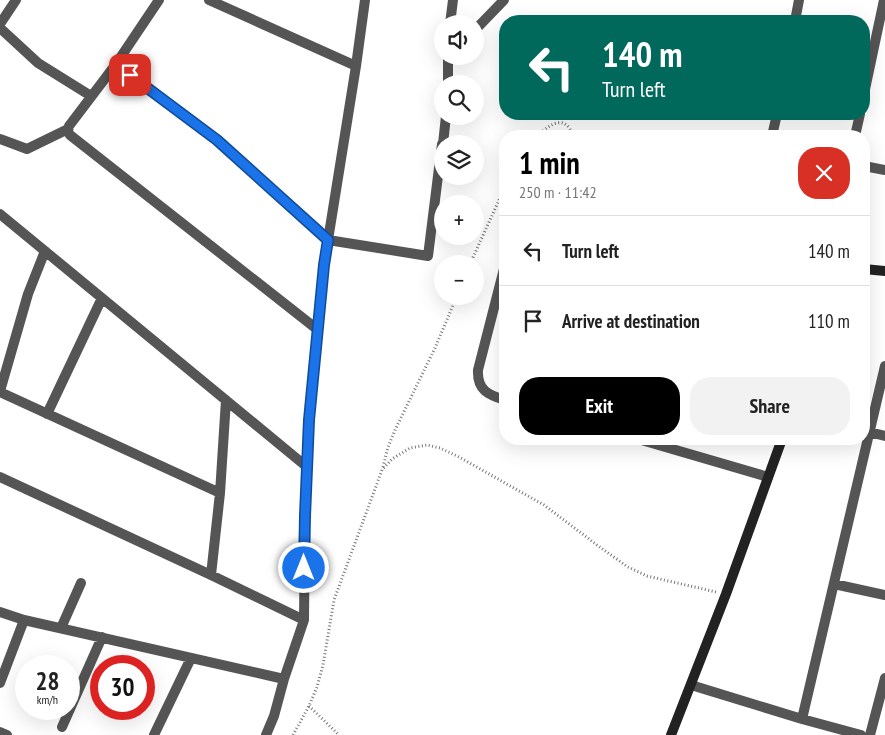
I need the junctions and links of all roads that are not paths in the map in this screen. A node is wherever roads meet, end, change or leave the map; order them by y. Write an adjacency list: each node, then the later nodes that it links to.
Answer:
1 (16, 0): 12 (street)
2 (159, 0): 13 (street)
3 (209, 0): 14 (street)
4 (365, 0): 14 (street)
5 (453, 0): 9 (street)
6 (504, 0): 11 (street)
7 (799, 0): 10 (street)
8 (884, 0): 15 (street)
9 (451, 15)
10 (796, 15)
11 (484, 21)
12 (0, 26): 16 (street)
13 (116, 64): 16 (street); 23 (street)
14 (356, 66): 23 (street)
15 (870, 66)
16 (91, 96): 17 (street)
17 (68, 129): 18 (street); 29 (street)
18 (0, 139)
19 (870, 167): 20 (street)
20 (885, 170)
21 (437, 185): 23 (street)
22 (0, 214): 24 (street)
23 (328, 240): 29 (street)
24 (45, 251): 28 (street); 31 (street)
25 (870, 270): 26 (street)
26 (885, 272)
27 (499, 288): 32 (street)
28 (102, 298): 33 (street); 34 (street)
29 (318, 330): 41 (street)
30 (885, 366): 35 (street)
31 (0, 391): 34 (street)
32 (499, 398)
33 (226, 400): 41 (street); 44 (street)
34 (47, 414): 44 (street)
35 (870, 428)
36 (870, 432): 37 (street)
37 (885, 436)
38 (659, 445): 43 (street)
39 (780, 445): 43 (street)
40 (866, 445): 47 (street)
41 (307, 467): 51 (street)
42 (0, 477): 45 (street)
43 (768, 477): 58 (street)
44 (220, 493): 45 (street)
45 (211, 576): 51 (street)
46 (81, 583): 52 (street)
47 (834, 584): 48 (street); 59 (street)
48 (885, 595)
49 (0, 612): 50 (street)
50 (24, 620): 52 (street); 57 (street)
51 (304, 620): 56 (street)
52 (61, 628): 53 (street)
53 (102, 637): 54 (street); 60 (street)
54 (191, 658): 56 (street); 63 (street)
55 (885, 678): 67 (street)
56 (284, 679): 64 (street)
57 (0, 683)
58 (691, 684): 59 (street); 65 (street)
59 (802, 719): 66 (street)
60 (62, 727)
61 (0, 732): 62 (street)
62 (7, 735)
63 (154, 735)
64 (266, 735)
65 (671, 735)
66 (861, 735)
67 (870, 735)

